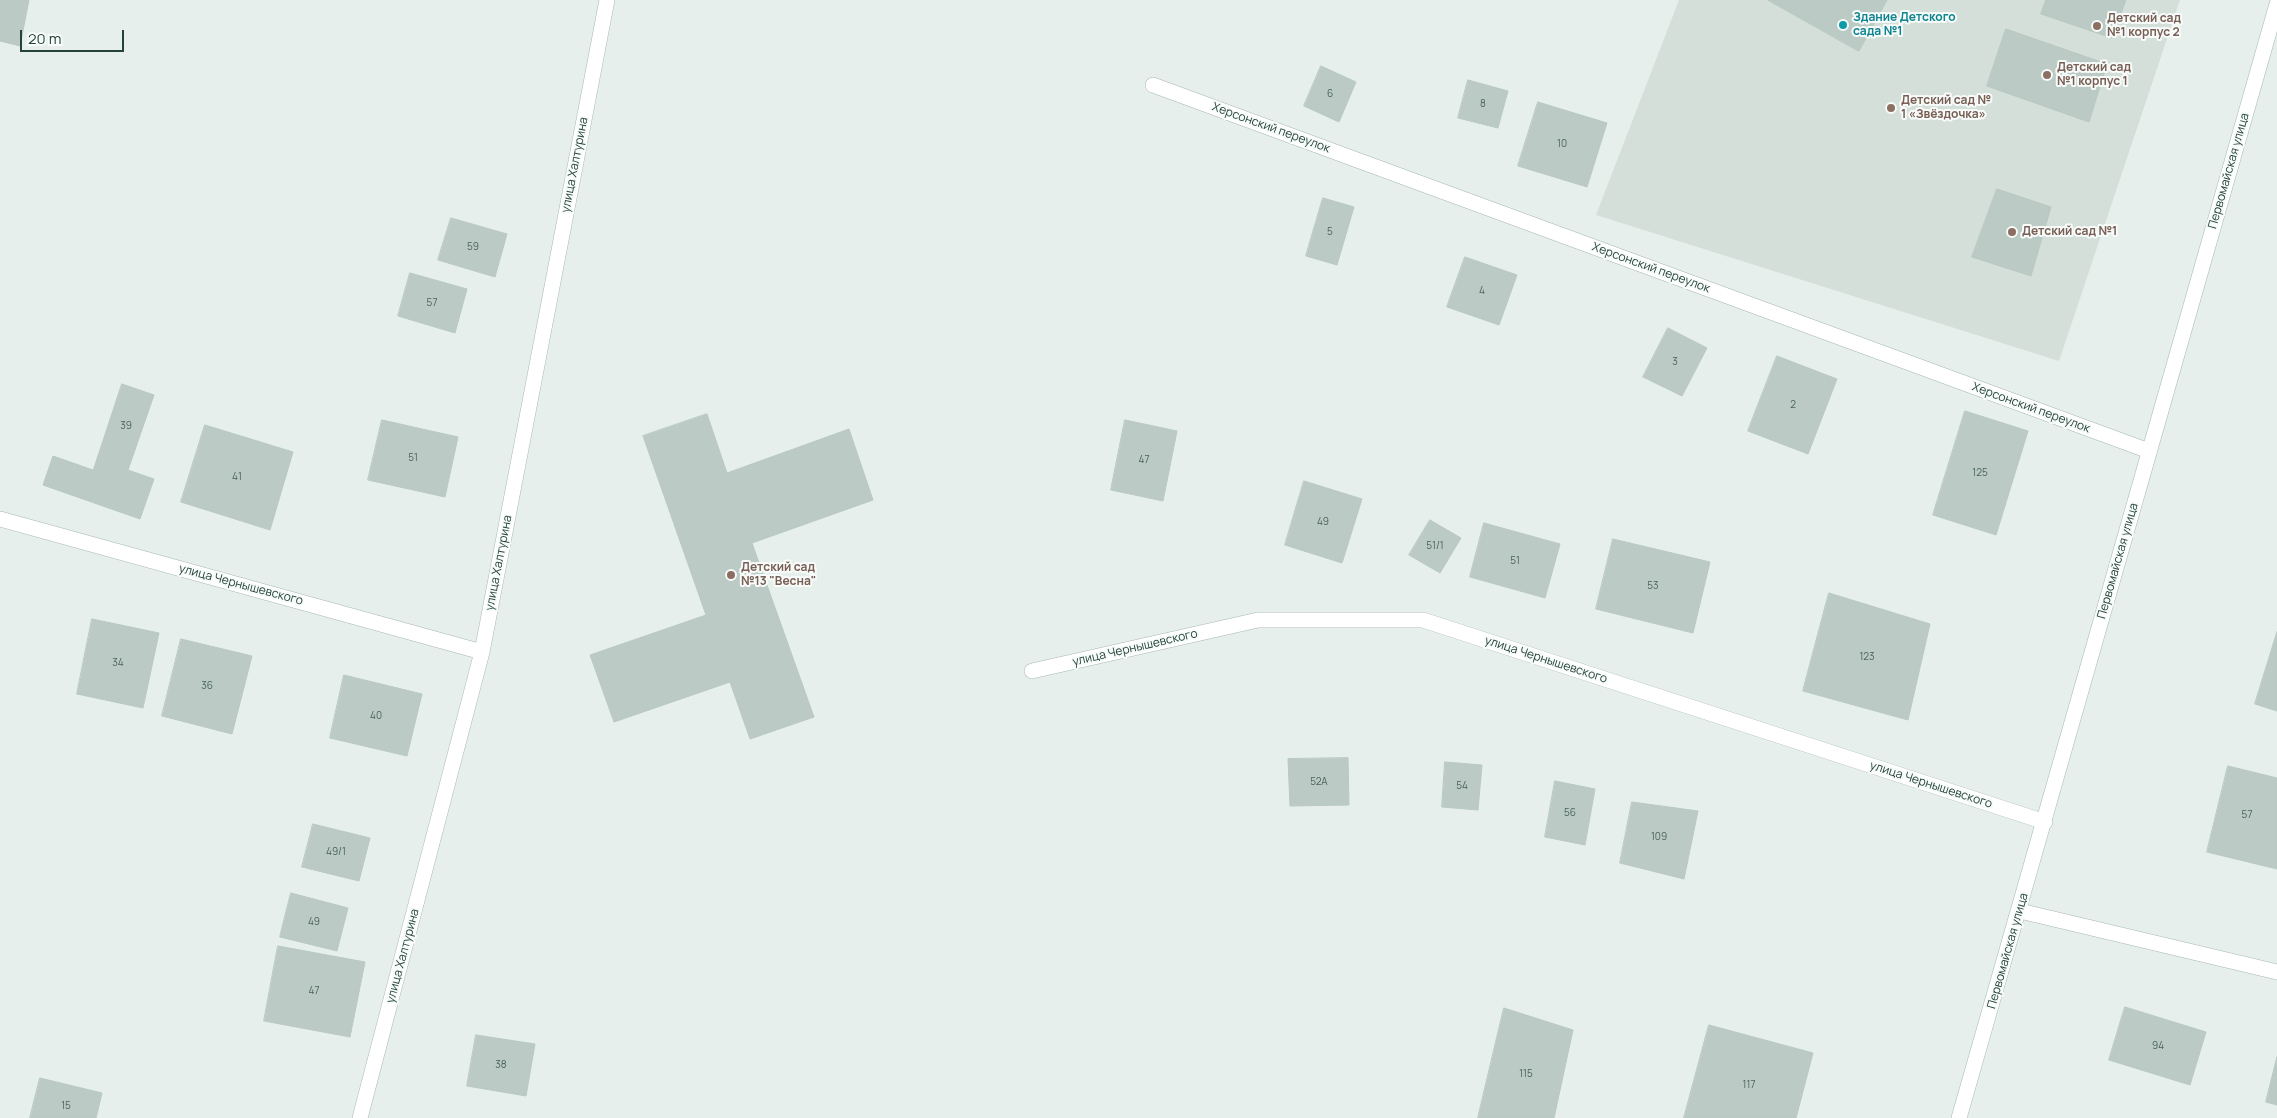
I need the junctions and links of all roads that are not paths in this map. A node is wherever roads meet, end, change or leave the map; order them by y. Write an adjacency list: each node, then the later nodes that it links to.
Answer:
1 (607, 0): 6 (street, улица Халтурина)
2 (2277, 4): 4 (street, Первомайская улица)
3 (1154, 85): 4 (street, Херсонский переулок)
4 (2149, 451): 8 (street, Первомайская улица)
5 (0, 519): 6 (street, улица Чернышевского)
6 (482, 652): 11 (street, улица Халтурина)
7 (1032, 670): 8 (street, улица Чернышевского)
8 (2045, 822): 9 (street, Первомайская улица)
9 (2020, 911): 10 (street); 12 (street, Первомайская улица)
10 (2277, 972)
11 (360, 1118)
12 (1959, 1118)

